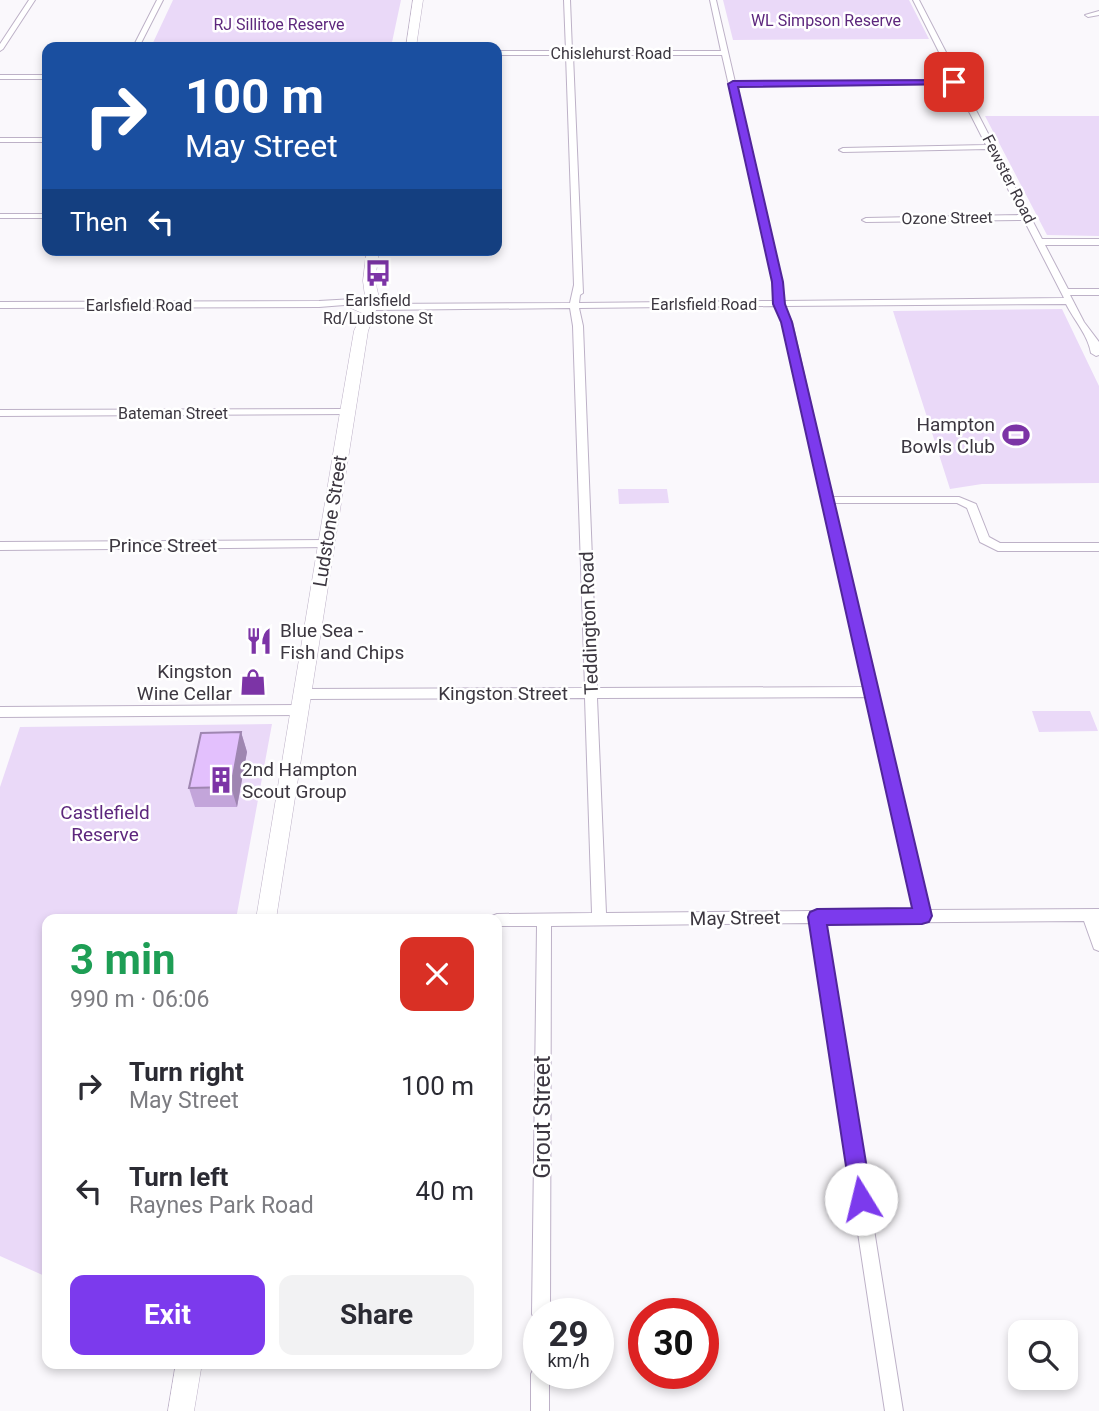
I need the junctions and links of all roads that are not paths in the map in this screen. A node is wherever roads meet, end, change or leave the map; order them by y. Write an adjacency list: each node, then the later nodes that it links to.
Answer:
1 (32, 0): 11 (street)
2 (160, 0): 9 (street)
3 (418, 0): 10 (street)
4 (567, 0): 14 (street, Teddington Road)
5 (713, 0): 12 (street)
6 (916, 0): 17 (street, Fewster Road)
7 (1099, 13): 8 (street)
8 (1088, 15)
9 (139, 42)
10 (412, 42)
11 (0, 49)
12 (725, 52): 14 (street, Chislehurst Road); 18 (street)
13 (502, 53): 14 (street, Chislehurst Road)
14 (569, 53): 36 (street, Teddington Road)
15 (0, 77): 16 (street)
16 (42, 77)
17 (959, 82): 18 (street); 21 (street, Fewster Road)
18 (733, 84): 37 (street)
19 (0, 140): 20 (street)
20 (42, 140)
21 (993, 148): 22 (street); 25 (street, Fewster Road)
22 (843, 150)
23 (0, 216): 24 (street)
24 (42, 216)
25 (1028, 217): 26 (street, Ozone Street); 27 (street, Fewster Road)
26 (866, 220)
27 (1041, 242): 28 (street); 32 (street, Fewster Road)
28 (1099, 242)
29 (372, 256): 30 (street)
30 (369, 281): 34 (street); 35 (street)
31 (1099, 292): 32 (street, Earlsfield Road)
32 (1068, 297): 37 (street, Earlsfield Road); 40 (street, Fewster Road)
33 (319, 304): 34 (street, Earlsfield Road); 38 (street, Earlsfield Road)
34 (355, 304): 35 (street); 39 (street, Ludstone Street)
35 (373, 304): 36 (street, Earlsfield Road); 39 (street, Ludstone Street)
36 (578, 304): 37 (street, Earlsfield Road); 47 (street, Teddington Road)
37 (783, 304): 43 (street)
38 (0, 305)
39 (361, 331): 41 (street, Ludstone Street)
40 (1098, 356)
41 (347, 412): 42 (street, Bateman Street); 44 (street, Ludstone Street)
42 (0, 413)
43 (828, 500): 46 (street); 48 (street)
44 (326, 544): 45 (street, Prince Street); 49 (street, Ludstone Street)
45 (0, 546)
46 (1099, 547)
47 (591, 692): 48 (street, Kingston Street); 49 (street, Kingston Street); 55 (street, Teddington Road)
48 (872, 692): 53 (street)
49 (302, 702): 50 (street, Kingston Street); 51 (street, Ludstone Street)
50 (0, 712)
51 (267, 914)
52 (1094, 915): 53 (street, May Street); 58 (street)
53 (922, 916): 54 (street, May Street)
54 (817, 917): 55 (street, May Street); 64 (street)
55 (599, 919): 57 (street, May Street)
56 (502, 920): 57 (street, May Street)
57 (544, 920): 59 (street, Grout Street)
58 (1099, 945)
59 (541, 1298)
60 (188, 1369): 62 (street)
61 (540, 1389): 63 (street)
62 (181, 1411)
63 (540, 1411)
64 (894, 1411)

